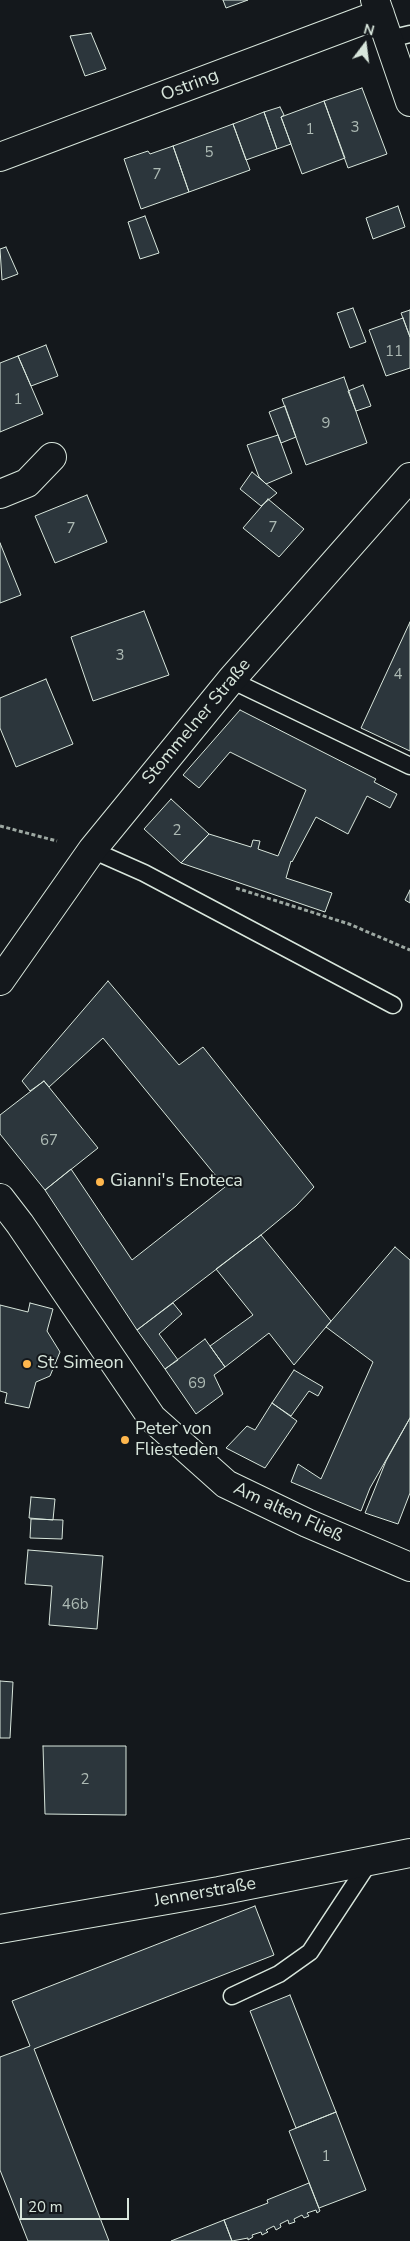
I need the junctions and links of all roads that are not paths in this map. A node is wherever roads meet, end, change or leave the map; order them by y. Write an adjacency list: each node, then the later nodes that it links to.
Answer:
1 (388, 22): 2 (main road); 3 (main road, Ostring)
2 (410, 102)
3 (0, 157)
4 (52, 457): 6 (main road)
5 (410, 477): 7 (main road, Stommelner Straße)
6 (0, 494)
7 (231, 680): 8 (lane); 9 (main road, Stommelner Straße)
8 (410, 766)
9 (92, 850): 10 (main road, Stommelner Straße); 11 (lane)
10 (0, 981)
11 (393, 1005)
12 (0, 1198): 13 (main road, Am alten Fließ)
13 (410, 1568)
14 (410, 1853): 15 (main road, Jennerstraße)
15 (370, 1861): 16 (main road, Jennerstraße); 17 (lane)
16 (0, 1929)
17 (232, 1996)

